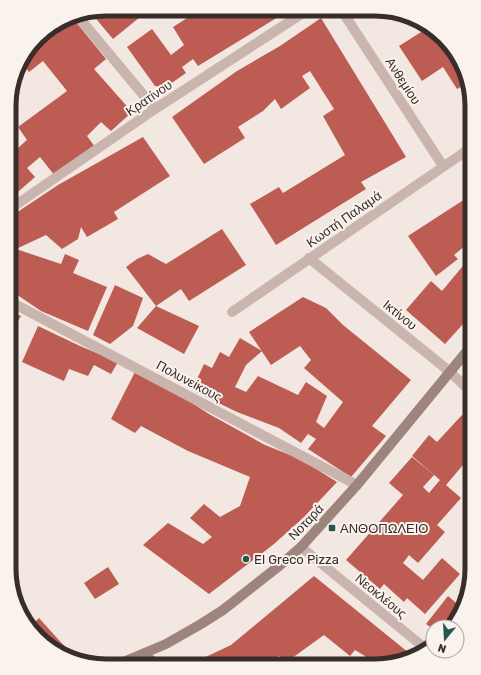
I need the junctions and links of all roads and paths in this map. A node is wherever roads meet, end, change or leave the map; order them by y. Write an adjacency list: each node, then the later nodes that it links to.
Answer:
1 (298, 16): 4 (street, Κρατίνου)
2 (346, 16): 6 (street, Ανθεμίου)
3 (81, 20): 4 (street)
4 (155, 109): 7 (street, Κρατίνου)
5 (465, 152): 6 (street, Κωστή Παλαμά)
6 (443, 166): 8 (street, Κωστή Παλαμά)
7 (16, 204)
8 (309, 258): 10 (street, Κωστή Παλαμά); 12 (street, Ικτίνου)
9 (16, 304): 14 (street, Πολυνείκους)
10 (232, 312)
11 (465, 353): 12 (main road, Νοταρά)
12 (449, 372): 13 (street, Ικτίνου); 14 (main road, Νοταρά)
13 (465, 387)
14 (357, 485): 15 (main road, Νοταρά)
15 (301, 546): 16 (street, Νεοκλέους); 17 (main road, Νοταρά)
16 (422, 646)
17 (143, 655): 18 (main road, Νοταρά); 19 (main road)
18 (132, 659)
19 (149, 659)

